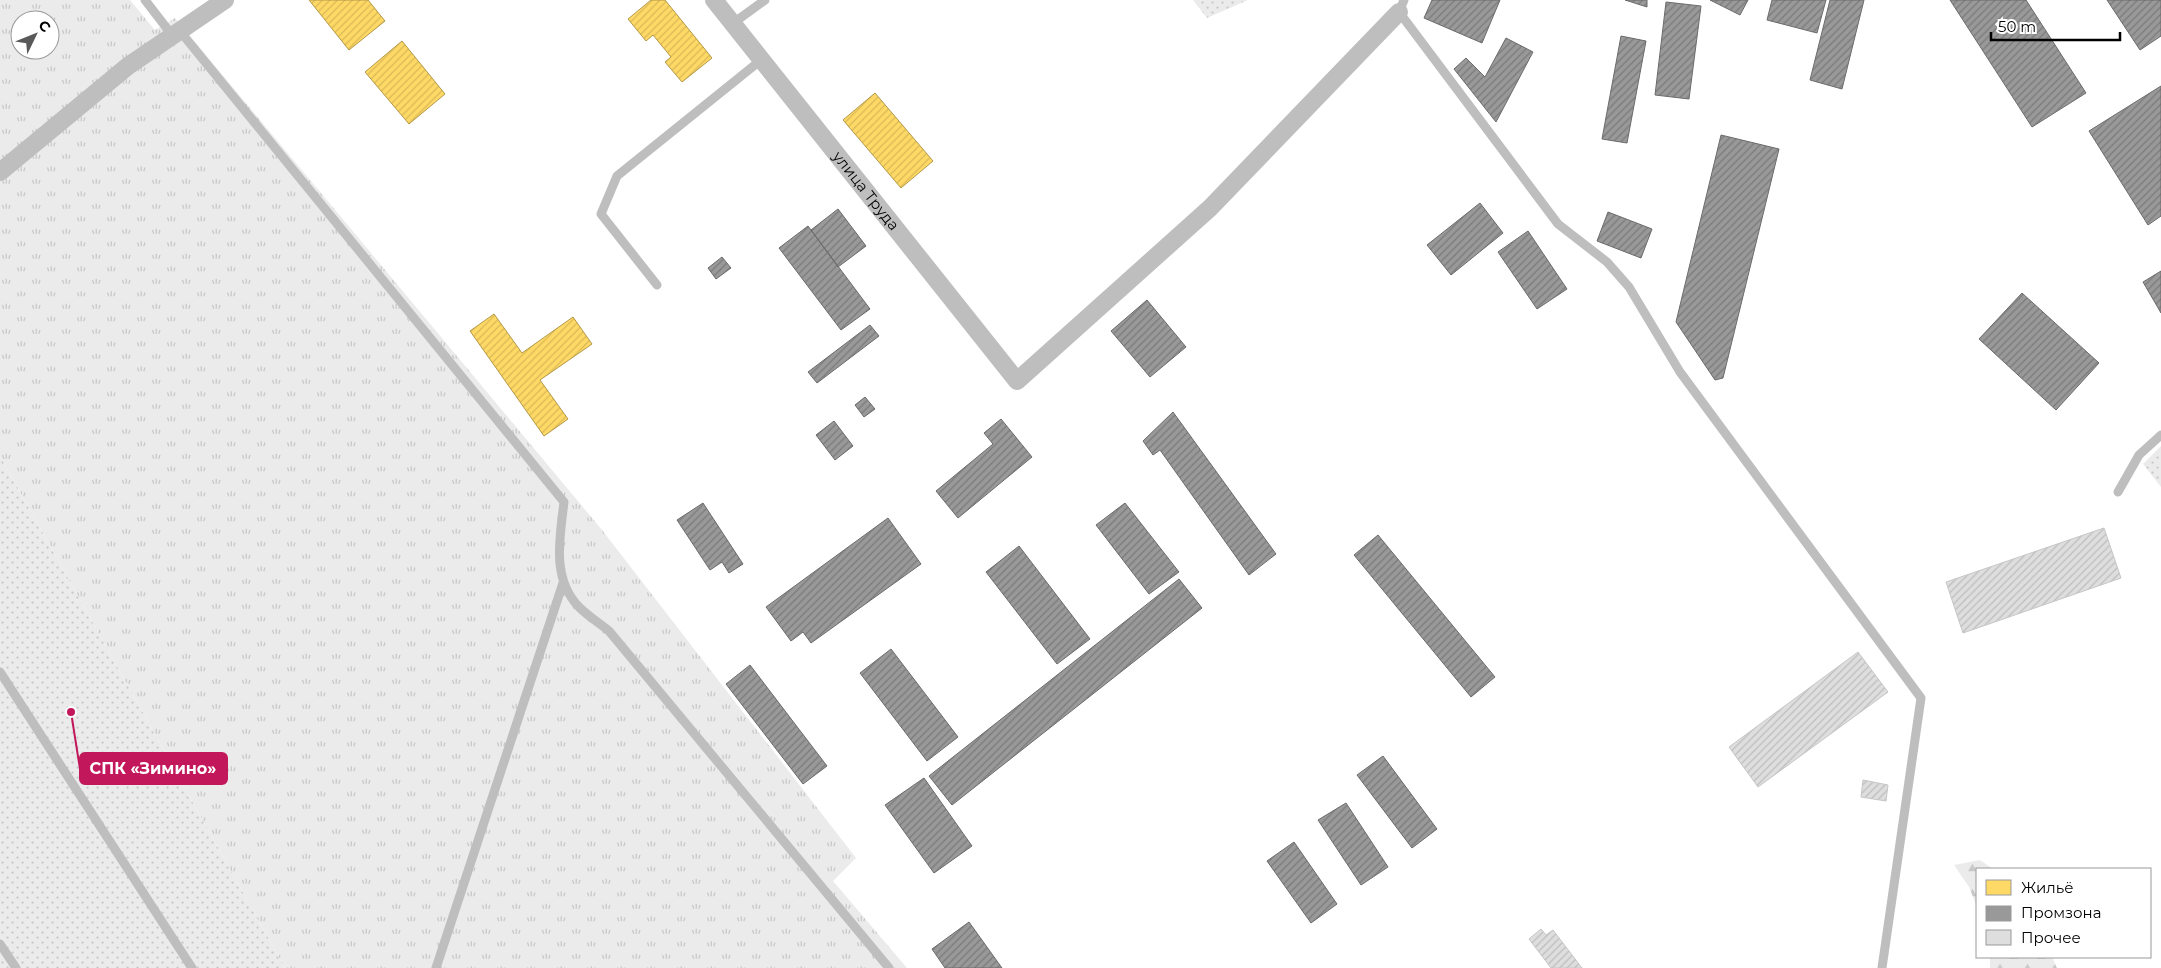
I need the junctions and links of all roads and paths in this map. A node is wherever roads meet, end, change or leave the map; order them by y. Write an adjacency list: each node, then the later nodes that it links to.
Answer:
1 (145, 0): 7 (lane)
2 (225, 0): 7 (street)
3 (714, 0): 6 (street, улица Труда)
4 (764, 0): 6 (lane)
5 (1402, 6): 8 (street, улица Труда); 20 (lane)
6 (732, 24): 8 (street, улица Труда)
7 (176, 33): 9 (street); 13 (lane)
8 (761, 60): 10 (lane)
9 (0, 172)
10 (657, 284)
11 (2161, 435): 12 (lane)
12 (2118, 492)
13 (564, 583): 18 (lane); 19 (lane)
14 (0, 672): 17 (lane)
15 (0, 944): 16 (lane)
16 (16, 968)
17 (192, 968)
18 (436, 968)
19 (889, 968)
20 (1882, 968)

